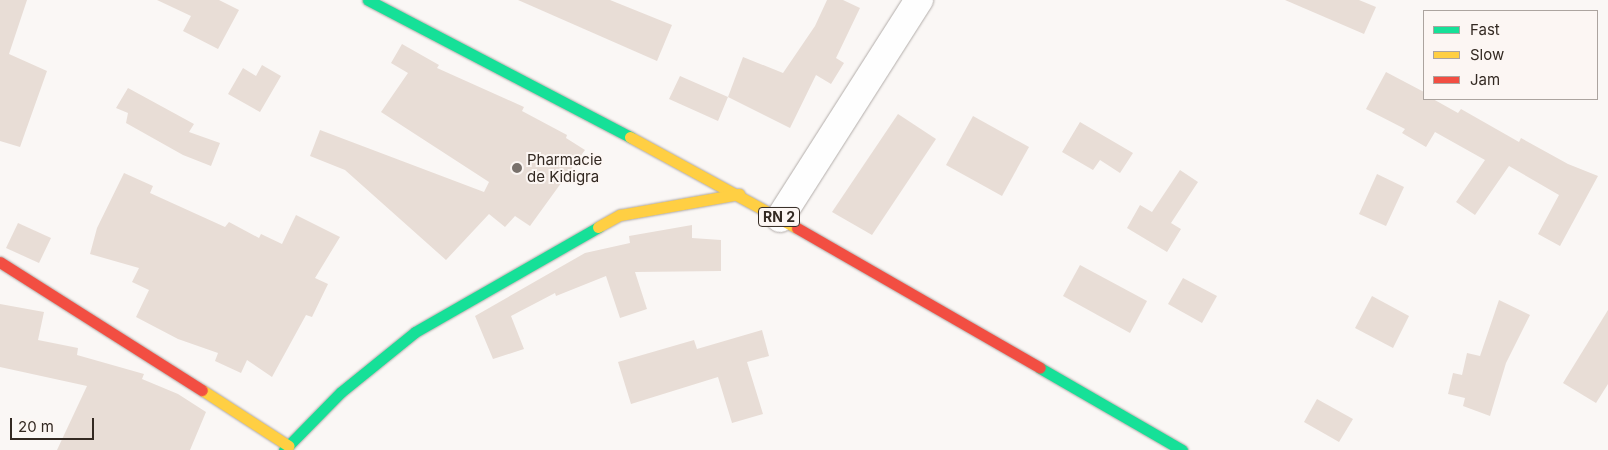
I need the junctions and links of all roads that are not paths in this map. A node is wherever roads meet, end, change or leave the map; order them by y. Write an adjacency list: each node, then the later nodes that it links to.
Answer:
1 (368, 0): 3 (main road, RN 2)
2 (919, 0): 5 (street)
3 (399, 7): 4 (main road, RN 2)
4 (739, 194): 5 (main road, RN 2); 7 (main road)
5 (780, 218): 8 (main road, RN 2)
6 (0, 262): 7 (main road)
7 (286, 448)
8 (1182, 450)

